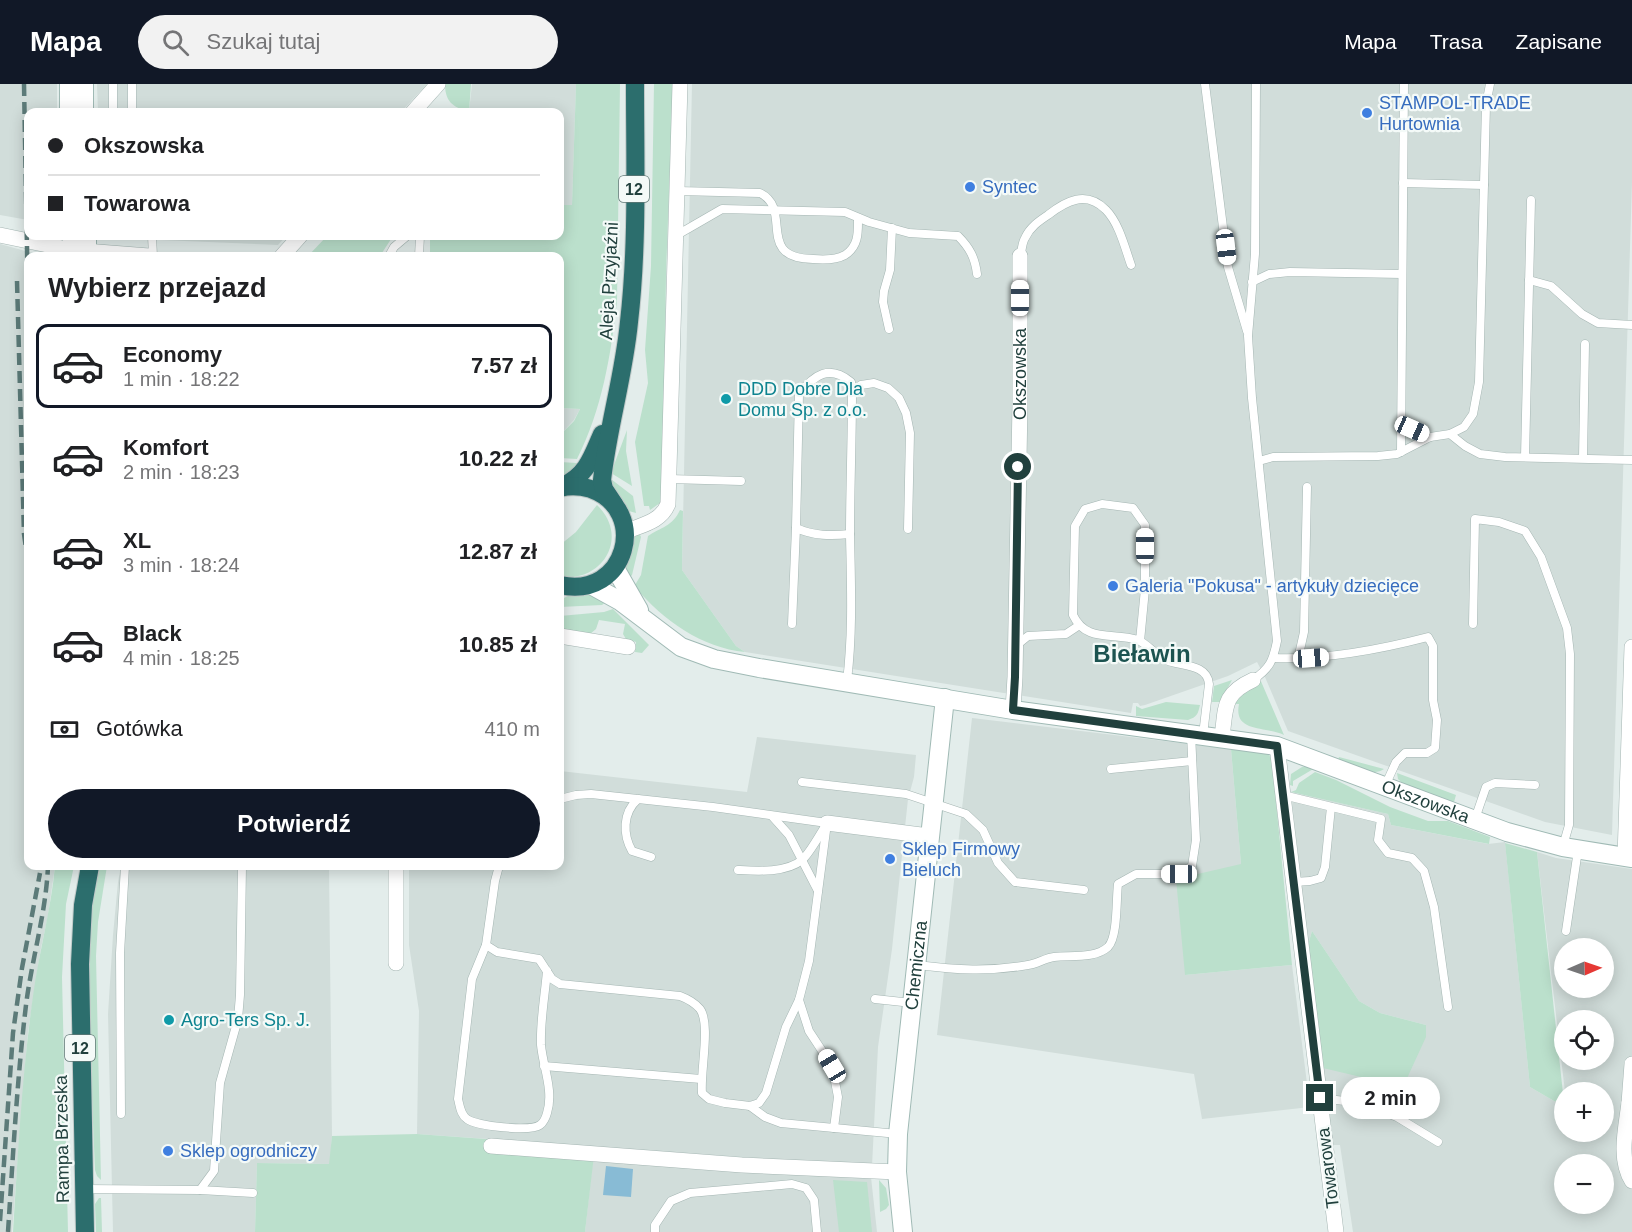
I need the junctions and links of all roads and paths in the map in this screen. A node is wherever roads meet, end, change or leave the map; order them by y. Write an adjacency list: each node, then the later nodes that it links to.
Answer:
1 (69, 84): 12 (main road)
2 (84, 84): 13 (main road)
3 (113, 84): 14 (lane)
4 (132, 84): 15 (lane)
5 (438, 84): 16 (street)
6 (635, 84): 45 (highway, Aleja Przyjaźni / 12)
7 (680, 84): 19 (street)
8 (1205, 84): 42 (lane)
9 (1256, 84): 39 (lane)
10 (1404, 84): 17 (lane)
11 (1490, 84): 18 (lane)
12 (69, 108)
13 (84, 108)
14 (113, 108)
15 (132, 108)
16 (417, 108)
17 (1403, 183): 18 (lane); 37 (lane)
18 (1484, 185): 47 (lane)
19 (678, 191): 21 (lane); 25 (street)
20 (1531, 200): 38 (lane)
21 (776, 210): 22 (lane); 22 (lane); 25 (lane)
22 (858, 218): 23 (lane)
23 (892, 228): 36 (lane); 41 (lane)
24 (0, 235): 26 (street)
25 (677, 236): 54 (street)
26 (24, 239)
27 (30, 240): 30 (street)
28 (296, 240): 32 (street)
29 (402, 240): 33 (lane)
30 (79, 248): 31 (street)
31 (115, 252)
32 (286, 252)
33 (391, 252)
34 (1020, 256): 35 (lane); 72 (street, Okszowska)
35 (1131, 265)
36 (977, 274)
37 (1402, 274): 39 (lane); 46 (lane)
38 (1529, 280): 40 (lane); 50 (lane)
39 (1252, 282): 42 (lane)
40 (1632, 325)
41 (889, 329)
42 (1248, 336): 53 (lane)
43 (1586, 344): 51 (lane)
44 (852, 392): 60 (lane); 61 (lane); 62 (lane)
45 (613, 408): 56 (highway, Aleja Przyjaźni / 12); 59 (highway, Aleja Przyjaźni / 12)
46 (1401, 421): 48 (lane); 49 (lane)
47 (1450, 434): 48 (lane); 50 (lane)
48 (1430, 438): 49 (lane)
49 (1401, 452): 53 (lane)
50 (1525, 457): 51 (lane)
51 (1583, 458): 52 (lane)
52 (1632, 460)
53 (1259, 461): 75 (lane)
54 (669, 479): 55 (lane); 59 (street)
55 (741, 481)
56 (564, 486)
57 (564, 487): 59 (highway, 12)
58 (1307, 487): 76 (lane)
59 (620, 519): 63 (highway)
60 (796, 528): 62 (lane); 67 (lane)
61 (908, 529)
62 (850, 534): 78 (lane)
63 (615, 568): 64 (highway); 66 (main road, Okszowska)
64 (591, 585): 65 (highway); 66 (main road, Okszowska)
65 (564, 586)
66 (645, 620): 78 (main road, Okszowska)
67 (792, 624)
68 (1473, 624): 99 (lane)
69 (1078, 626): 71 (lane); 71 (lane); 72 (lane)
70 (564, 637): 73 (street)
71 (1140, 641): 82 (lane)
72 (1016, 646): 81 (street, Okszowska)
73 (628, 647)
74 (1632, 647): 79 (street)
75 (1274, 658): 76 (lane); 77 (lane)
76 (1298, 659): 89 (lane)
77 (1252, 680): 83 (street)
78 (847, 683): 80 (main road, Okszowska)
79 (1631, 695): 101 (street)
80 (945, 698): 81 (main road, Okszowska); 93 (main road, Chemiczna)
81 (1013, 710): 82 (main road, Okszowska)
82 (1197, 734): 83 (main road, Okszowska); 85 (lane)
83 (1222, 737): 84 (main road, Okszowska)
84 (1277, 746): 89 (main road, Okszowska); 90 (street, Towarowa)
85 (1192, 760): 86 (lane); 115 (lane)
86 (1111, 770)
87 (802, 782): 93 (lane)
88 (1535, 785): 96 (lane)
89 (1385, 786): 96 (main road, Okszowska)
90 (1283, 795): 94 (lane); 109 (street, Towarowa)
91 (564, 798): 92 (lane)
92 (638, 799): 95 (lane); 100 (lane)
93 (933, 804): 98 (main road, Chemiczna); 110 (lane)
94 (1331, 807): 109 (lane); 120 (lane)
95 (772, 816): 97 (lane); 102 (lane)
96 (1475, 820): 99 (main road, Okszowska)
97 (827, 823): 98 (street); 102 (lane); 111 (lane)
98 (929, 836): 115 (main road, Chemiczna)
99 (1570, 849): 101 (main road, Okszowska); 112 (lane)
100 (651, 857)
101 (1628, 858)
102 (802, 860): 108 (lane); 111 (lane)
103 (89, 870): 134 (highway, Rampa Brzeska / 12)
104 (125, 870): 127 (lane)
105 (242, 870): 135 (lane)
106 (396, 870): 114 (street)
107 (498, 870): 113 (lane)
108 (738, 870)
109 (1294, 882): 124 (street, Towarowa)
110 (1084, 890)
111 (819, 892): 118 (lane)
112 (1566, 931)
113 (486, 945): 116 (lane); 122 (lane)
114 (396, 963)
115 (916, 964): 119 (main road, Chemiczna)
116 (547, 971): 122 (lane); 123 (lane)
117 (875, 999): 119 (lane)
118 (799, 1000): 126 (lane); 128 (lane)
119 (912, 1003): 129 (main road, Chemiczna)
120 (1448, 1007)
121 (1632, 1064): 125 (street)
122 (544, 1066): 123 (lane)
123 (701, 1079): 126 (lane)
124 (1320, 1098): 130 (lane); 141 (street, Towarowa)
125 (1630, 1104): 133 (street)
126 (750, 1106): 128 (lane)
127 (121, 1114)
128 (834, 1128): 129 (lane)
129 (898, 1134): 132 (main road, Chemiczna)
130 (1438, 1142)
131 (491, 1146): 132 (street)
132 (897, 1173): 140 (main road, Chemiczna)
133 (1632, 1181)
134 (84, 1189): 135 (lane); 137 (highway, Rampa Brzeska / 12)
135 (200, 1190): 136 (lane)
136 (253, 1193)
137 (85, 1232)
138 (655, 1232): 139 (lane)
139 (817, 1232)
140 (903, 1232)
141 (1336, 1232)

